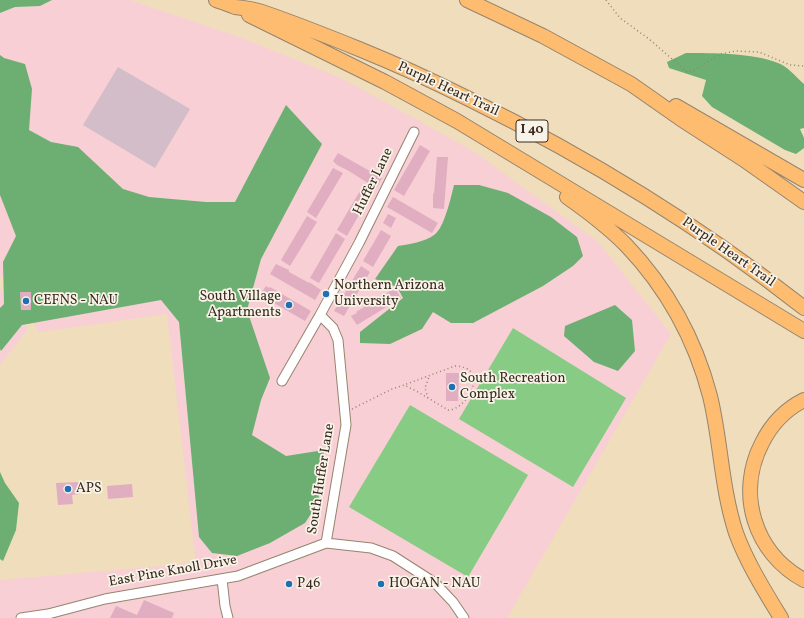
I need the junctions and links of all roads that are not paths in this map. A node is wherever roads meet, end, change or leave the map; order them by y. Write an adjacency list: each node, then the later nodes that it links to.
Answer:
1 (216, 0): 3 (highway, Purple Heart Trail / I 40)
2 (467, 0): 4 (highway)
3 (233, 6): 6 (highway); 9 (highway, Purple Heart Trail / I 40)
4 (631, 84): 7 (highway); 8 (highway)
5 (414, 132): 10 (street, Huffer Lane)
6 (505, 150): 11 (highway); 21 (highway)
7 (804, 180)
8 (804, 202)
9 (804, 308)
10 (320, 315): 12 (street); 14 (street, South Huffer Lane)
11 (804, 331)
12 (282, 381)
13 (804, 400): 16 (highway)
14 (326, 543): 15 (street, East Pine Knoll Drive); 20 (street)
15 (222, 579): 17 (street, East Pine Knoll Drive); 19 (street)
16 (804, 580)
17 (68, 613): 18 (street, East Pine Knoll Drive)
18 (22, 618)
19 (228, 618)
20 (464, 618)
21 (781, 618)

